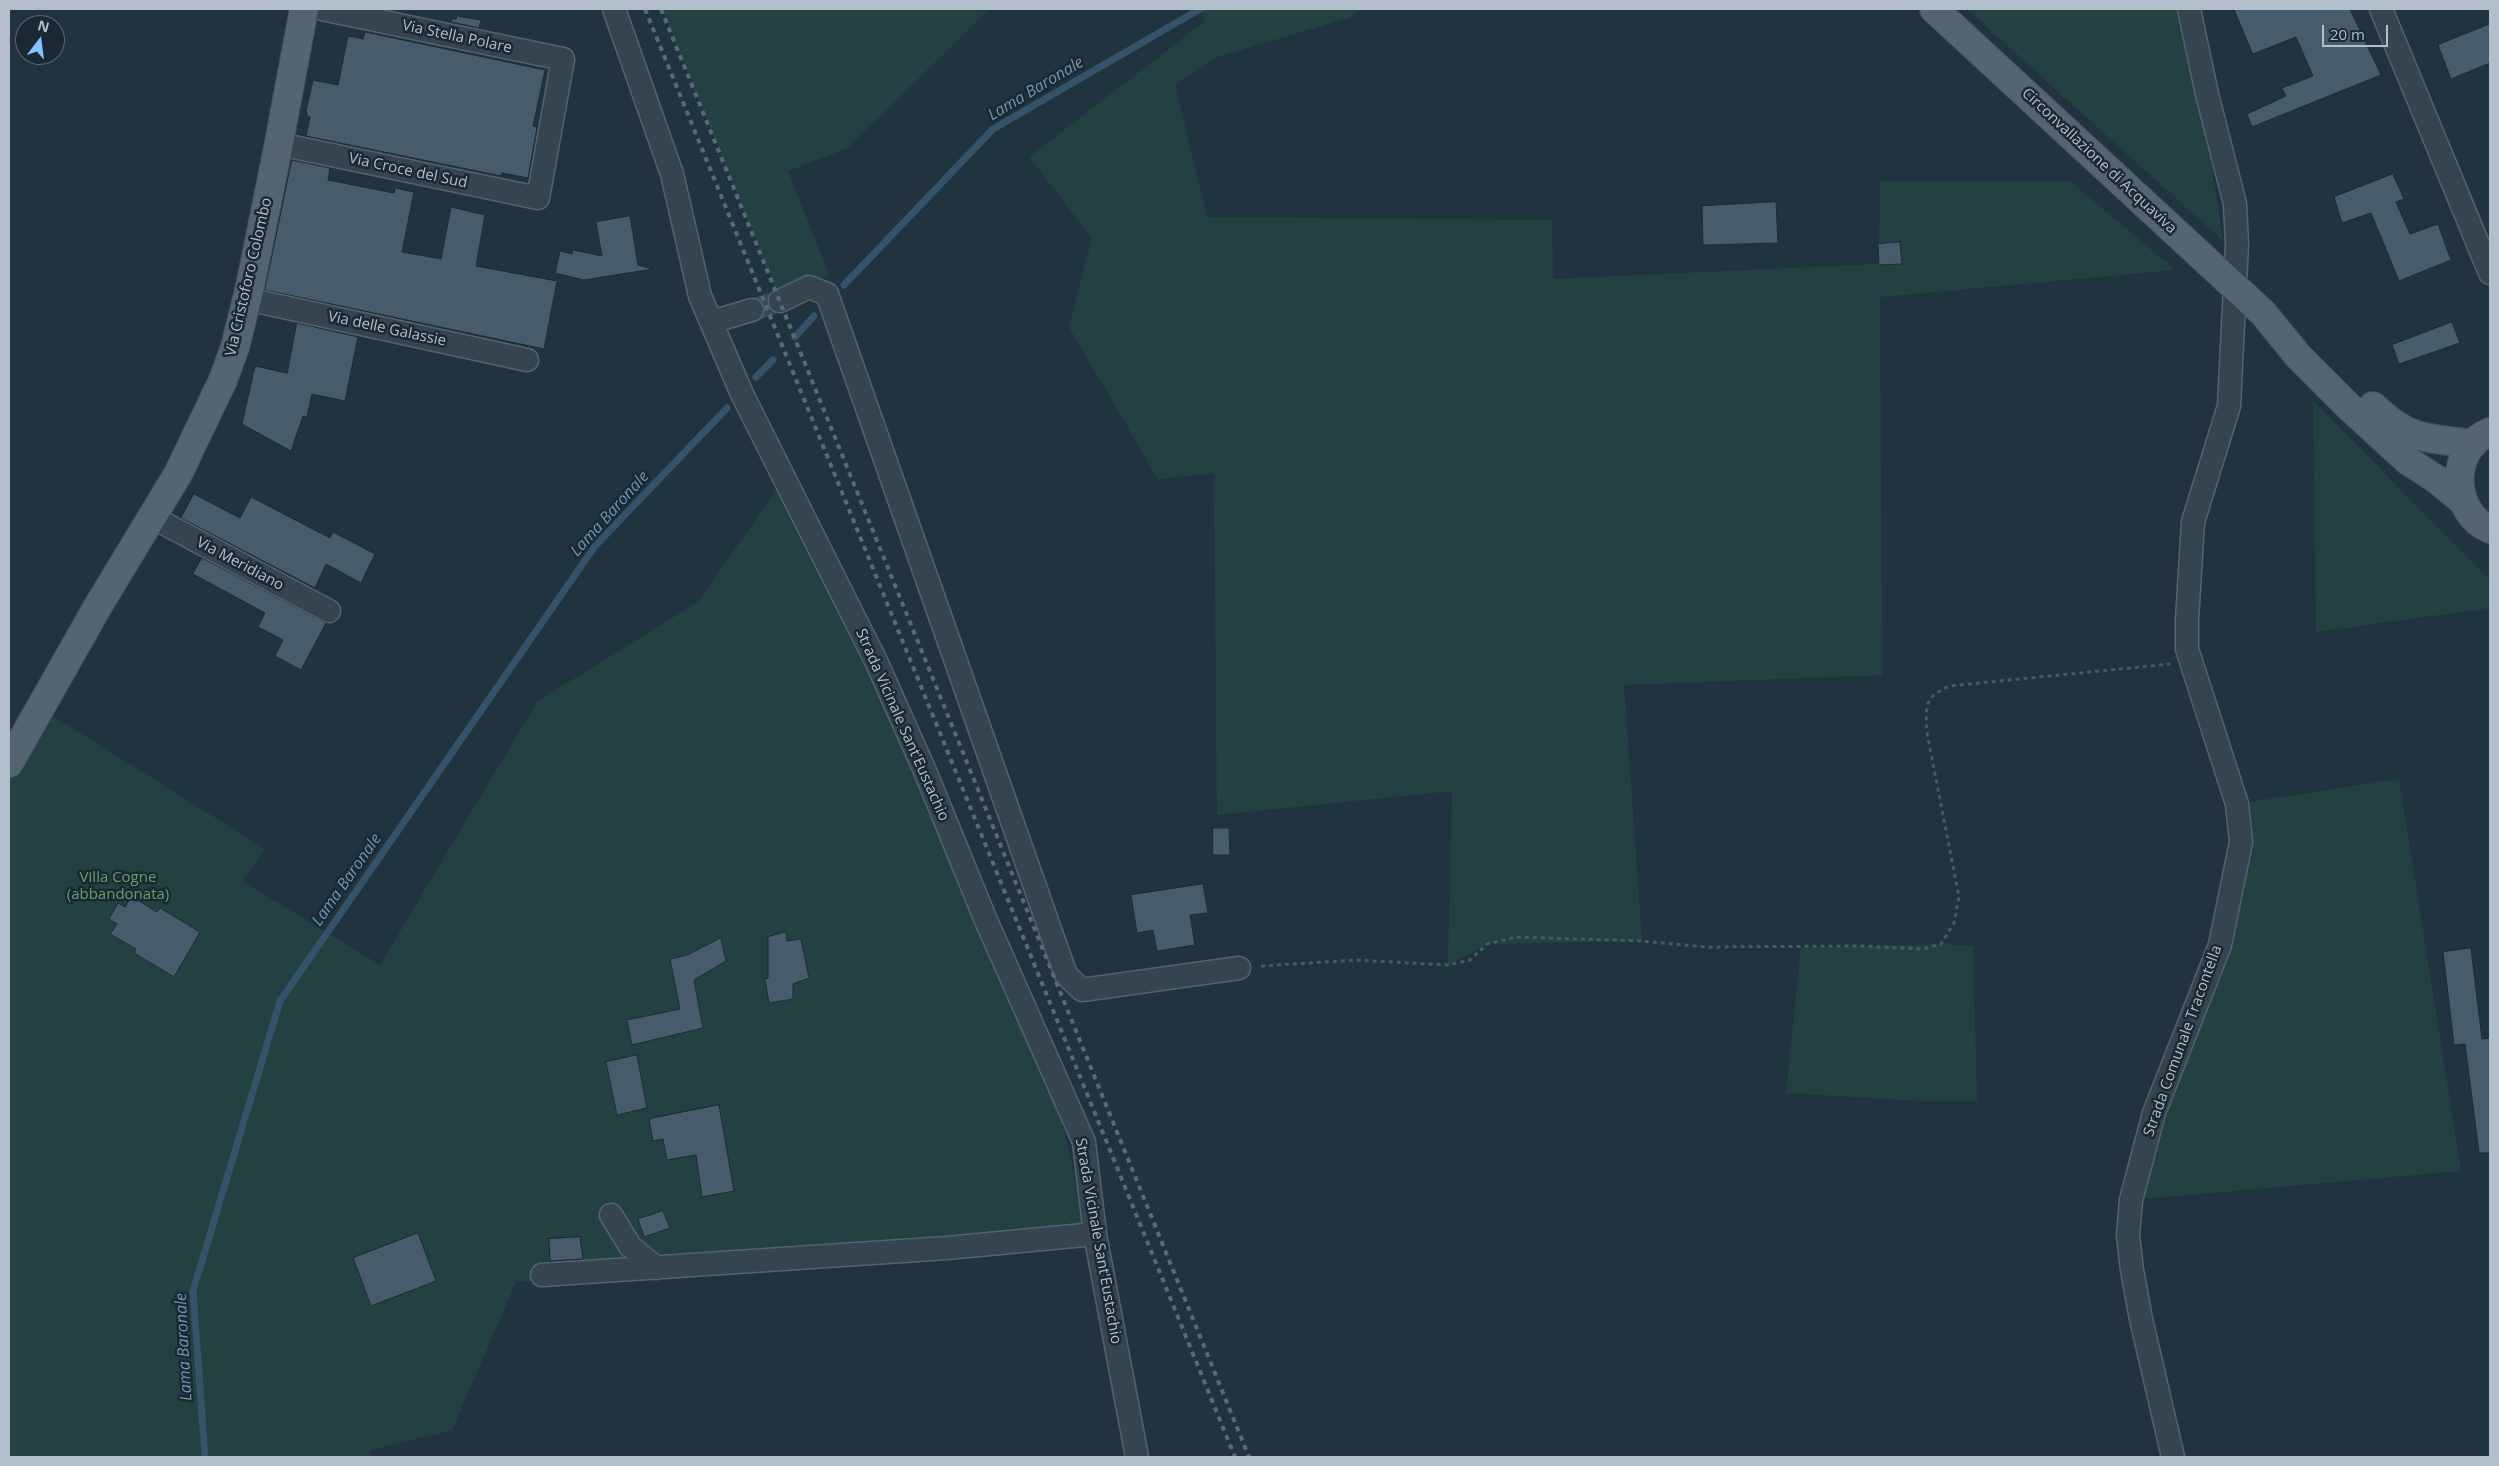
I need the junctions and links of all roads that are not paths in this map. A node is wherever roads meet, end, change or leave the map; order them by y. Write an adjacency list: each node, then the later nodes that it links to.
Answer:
1 (304, 9): 7 (main road, Via Cristoforo Colombo)
2 (322, 9): 8 (street, Via Stella Polare)
3 (614, 9): 15 (street, Strada Vicinale Sant'Eustachio)
4 (1934, 9): 10 (main road, Circonvallazione di Acquaviva)
5 (2189, 9): 10 (street, Strada Comunale Tracontella)
6 (2381, 9): 9 (street)
7 (279, 144): 8 (street, Via Croce del Sud); 11 (main road, Via Cristoforo Colombo)
8 (538, 198)
9 (2490, 273)
10 (2234, 286): 14 (main road, Circonvallazione di Acquaviva); 29 (street, Strada Comunale Tracontella)
11 (247, 299): 16 (street, Via delle Galassie); 19 (main road, Via Cristoforo Colombo)
12 (780, 300): 23 (street)
13 (752, 310): 15 (street)
14 (2263, 313): 17 (main road); 18 (main road)
15 (711, 322): 25 (street, Strada Vicinale Sant'Eustachio)
16 (527, 360)
17 (2485, 434): 18 (main road)
18 (2464, 502): 20 (main road)
19 (152, 517): 21 (street, Via Meridiano); 22 (main road, Via Cristoforo Colombo)
20 (2490, 528)
21 (329, 611)
22 (9, 763)
23 (1239, 968)
24 (611, 1215): 26 (street)
25 (1095, 1234): 26 (street); 28 (street, Strada Vicinale Sant'Eustachio)
26 (656, 1268): 27 (street)
27 (542, 1275)
28 (1137, 1457)
29 (2173, 1457)

